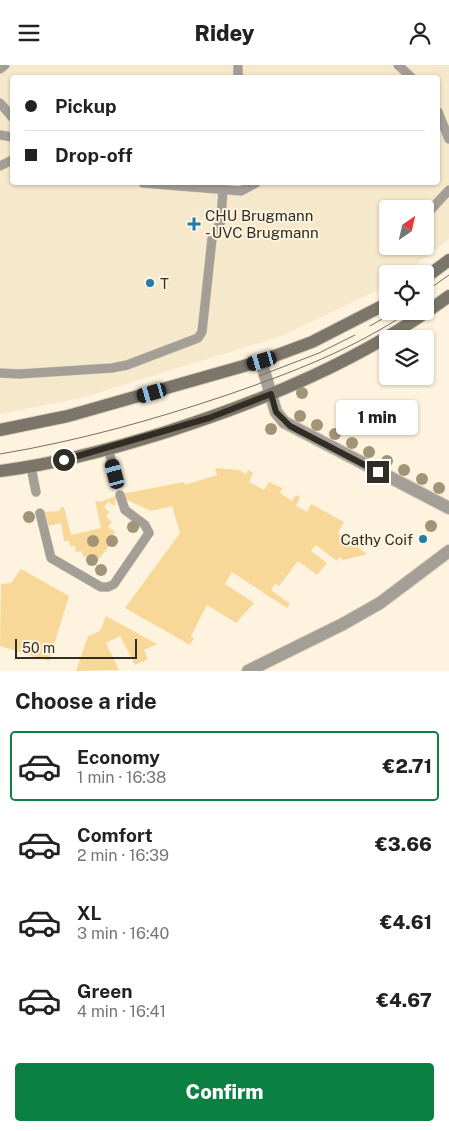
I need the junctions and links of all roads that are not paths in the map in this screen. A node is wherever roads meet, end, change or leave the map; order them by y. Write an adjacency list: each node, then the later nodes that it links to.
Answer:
1 (5, 65): 3 (lane)
2 (398, 65): 4 (lane)
3 (0, 69)
4 (409, 75)
5 (0, 103): 6 (lane)
6 (10, 115)
7 (440, 117): 8 (lane)
8 (449, 139)
9 (169, 185): 11 (lane)
10 (252, 185): 11 (lane)
11 (222, 189): 19 (lane)
12 (449, 191): 13 (lane)
13 (434, 207)
14 (449, 260): 15 (street)
15 (434, 271)
16 (449, 296): 20 (street)
17 (379, 308): 18 (street)
18 (262, 361): 20 (street); 21 (street)
19 (0, 373)
20 (271, 394): 22 (street); 28 (street)
21 (0, 429)
22 (108, 449): 23 (street); 25 (lane)
23 (31, 467): 24 (street); 26 (lane)
24 (0, 471)
25 (115, 474)
26 (36, 491)
27 (120, 495): 29 (lane)
28 (449, 508)
29 (40, 513)
30 (449, 551): 31 (street)
31 (248, 671)

